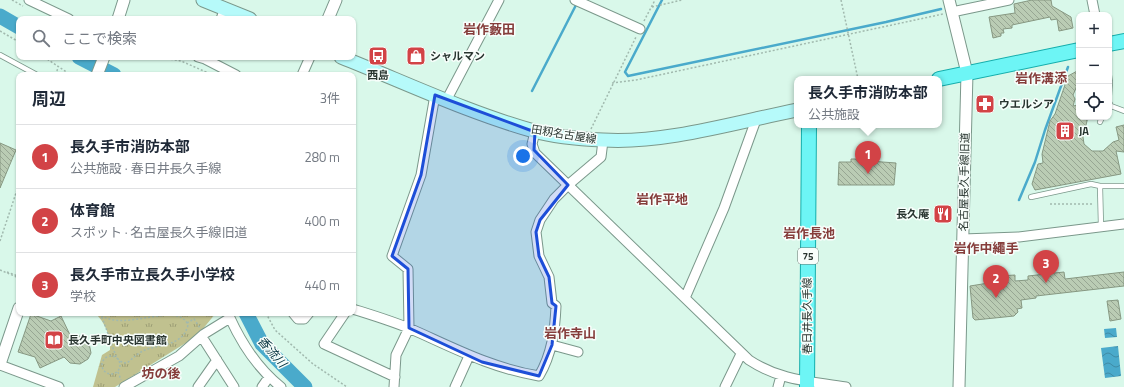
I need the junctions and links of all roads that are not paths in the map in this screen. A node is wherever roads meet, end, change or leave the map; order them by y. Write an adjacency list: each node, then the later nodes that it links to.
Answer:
1 (29, 0): 13 (street)
2 (124, 0): 14 (street)
3 (203, 0): 12 (main road)
4 (336, 0): 16 (street)
5 (498, 0): 32 (street)
6 (574, 0): 17 (street)
7 (949, 0): 10 (street, 名古屋長久手線旧道)
8 (1009, 0): 10 (street)
9 (1092, 0): 11 (street)
10 (952, 12): 30 (street, 名古屋長久手線旧道)
11 (1094, 12)
12 (223, 14): 15 (main road)
13 (63, 16)
14 (119, 16)
15 (234, 16)
16 (329, 16)
17 (640, 29)
18 (1124, 41): 19 (main road)
19 (1112, 43)
20 (1076, 51): 30 (main road)
21 (0, 55): 26 (lane)
22 (103, 60): 27 (street)
23 (207, 60): 28 (street)
24 (309, 60): 29 (street)
25 (348, 60): 32 (main road, 田籾名古屋線)
26 (31, 72)
27 (98, 72)
28 (230, 72)
29 (303, 72)
30 (967, 73): 31 (main road); 46 (street, 名古屋長久手線旧道)
31 (942, 78)
32 (441, 97): 38 (main road, 田籾名古屋線); 53 (street)
33 (1112, 106): 35 (lane)
34 (794, 111): 36 (main road, 田籾名古屋線)
35 (1124, 111)
36 (757, 118): 39 (main road, 田籾名古屋線); 47 (street)
37 (809, 128): 64 (main road, 春日井長久手線 / 75)
38 (535, 132): 39 (main road, 田籾名古屋線); 40 (street)
39 (603, 140): 40 (street)
40 (568, 185): 47 (street); 55 (street)
41 (1100, 186): 42 (lane); 43 (lane); 45 (lane)
42 (1124, 186)
43 (1031, 197)
44 (1124, 224): 45 (street)
45 (1101, 227): 46 (street)
46 (963, 239): 76 (street, 名古屋長久手線旧道)
47 (685, 298): 57 (street)
48 (356, 310): 53 (street)
49 (16, 316): 60 (street)
50 (296, 316): 51 (street)
51 (306, 316)
52 (343, 316): 63 (street)
53 (409, 328): 58 (street); 63 (street)
54 (202, 337): 59 (street); 62 (street); 65 (street)
55 (552, 345): 56 (street); 58 (street)
56 (578, 352)
57 (741, 354): 61 (street); 73 (street)
58 (469, 356): 72 (street)
59 (217, 360): 67 (street); 68 (street)
60 (0, 365): 66 (street)
61 (781, 376): 64 (street); 74 (street)
62 (269, 377): 69 (street); 70 (street)
63 (395, 377): 71 (street)
64 (807, 384): 75 (street)
65 (127, 386)
66 (59, 387)
67 (198, 387)
68 (234, 387)
69 (262, 387)
70 (281, 387)
71 (394, 387)
72 (455, 387)
73 (725, 387)
74 (778, 387)
75 (846, 387)
76 (959, 387)

